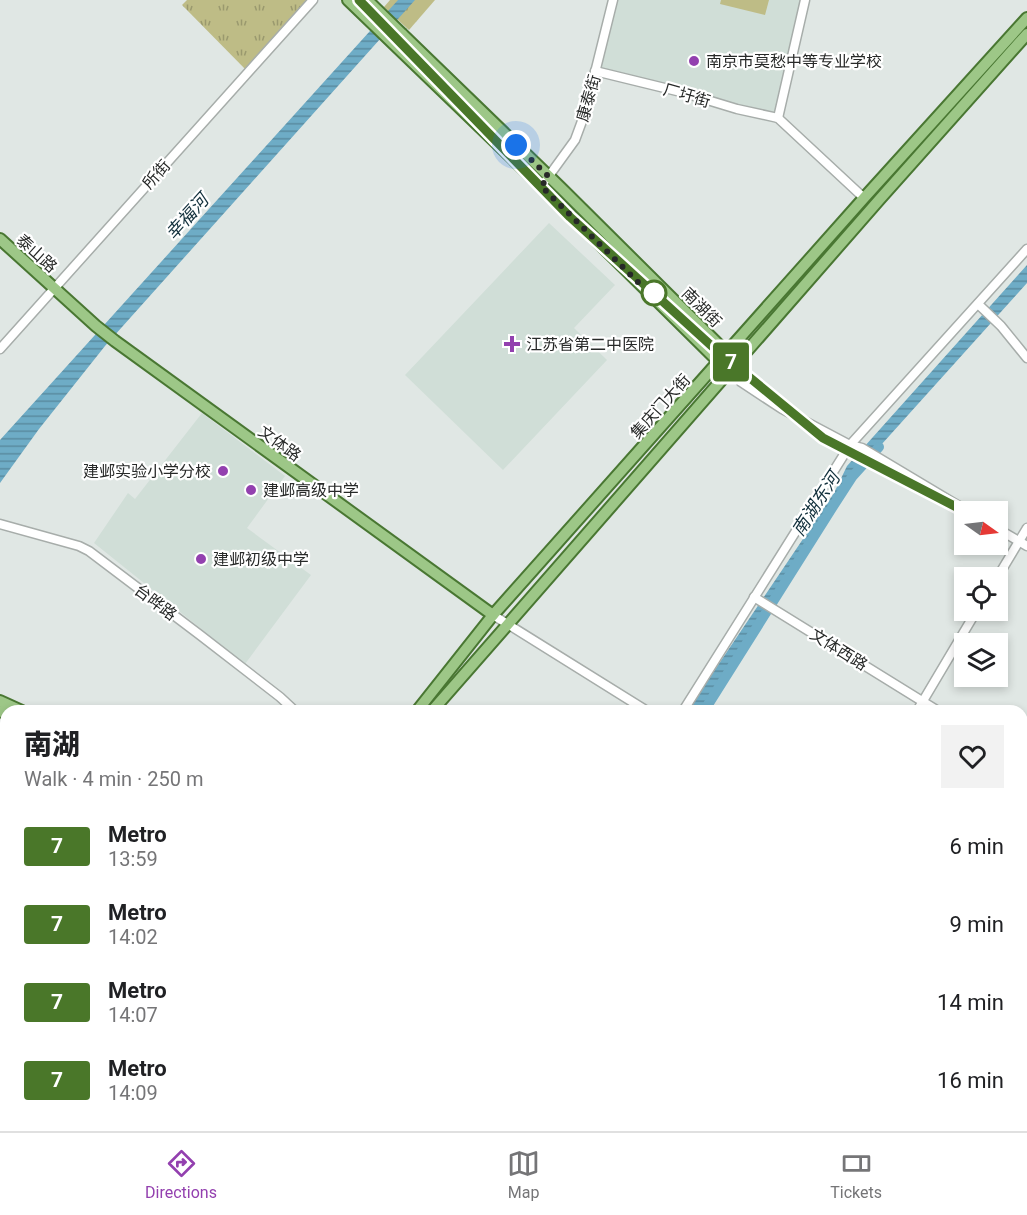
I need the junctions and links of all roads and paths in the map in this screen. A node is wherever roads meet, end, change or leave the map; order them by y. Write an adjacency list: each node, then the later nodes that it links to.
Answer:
1 (313, 0): 15 (street, 所街)
2 (348, 0): 11 (main road, 南湖街)
3 (613, 0): 8 (street, 康泰街)
4 (805, 0): 9 (street)
5 (368, 1): 10 (main road, 南湖街, bridge)
6 (1027, 18): 12 (main road, 集庆门大街)
7 (1027, 34): 21 (main road, 集庆门大街)
8 (595, 71): 9 (street, 厂圩街); 10 (street, 康泰街)
9 (778, 118): 12 (street)
10 (549, 177): 11 (street, 康泰街); 18 (main road, 南湖街)
11 (541, 186): 20 (main road, 南湖街)
12 (864, 198): 18 (main road, 集庆门大街)
13 (0, 239): 15 (main road, 泰山路)
14 (1027, 249): 16 (street)
15 (54, 289): 17 (street, 所街); 31 (main road, 文体路)
16 (978, 304): 19 (street); 22 (street)
17 (0, 350)
18 (727, 352): 20 (main road, 集庆门大街); 21 (main road, 南湖街)
19 (1027, 358)
20 (718, 362): 21 (main road, 南湖街); 31 (main road, 集庆门大街)
21 (732, 368): 22 (street); 33 (main road, 集庆门大街)
22 (850, 445): 23 (street); 30 (street)
23 (954, 503)
24 (0, 524): 35 (street, 台晔路)
25 (1027, 528): 27 (street)
26 (1008, 535): 27 (street)
27 (1018, 541): 28 (street); 29 (street)
28 (1027, 546)
29 (1003, 567)
30 (758, 599): 34 (street, 文体西路); 39 (street)
31 (493, 615): 33 (street); 36 (main road, 集庆门大街)
32 (971, 621): 34 (street)
33 (508, 624): 37 (main road, 集庆门大街); 38 (street)
34 (923, 702): 40 (street); 41 (street, 文体西路)
35 (289, 705)
36 (422, 705)
37 (437, 705)
38 (637, 705)
39 (686, 705)
40 (921, 705)
41 (928, 705)

